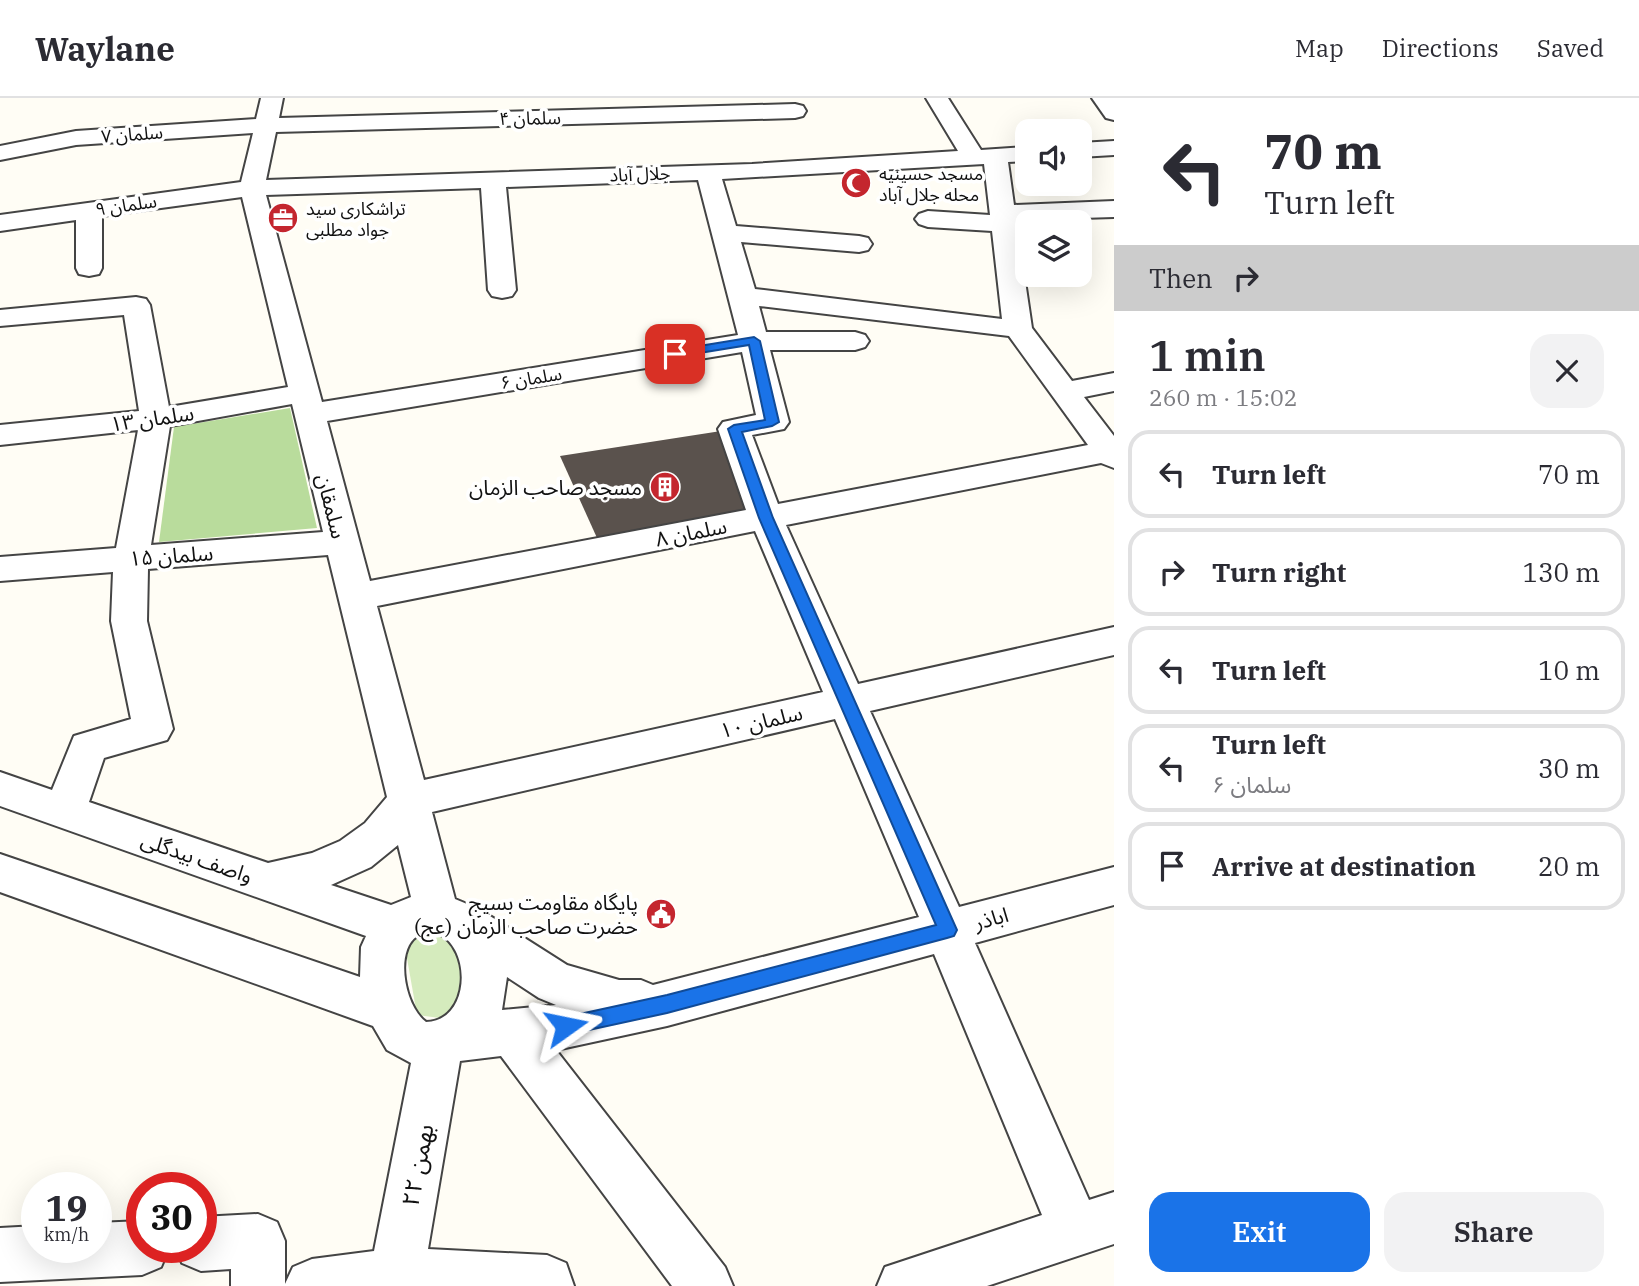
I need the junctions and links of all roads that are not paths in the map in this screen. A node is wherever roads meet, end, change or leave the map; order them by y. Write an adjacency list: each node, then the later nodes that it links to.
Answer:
1 (937, 98): 10 (street)
2 (1103, 98): 4 (street)
3 (268, 111): 5 (street, سلمان ۴); 8 (street, سلمان ۷); 13 (street, سلمقان)
4 (1114, 113)
5 (800, 131): 10 (street, جلال آباد); 11 (street, جلال آباد)
6 (1114, 148): 7 (street)
7 (1092, 149)
8 (0, 153)
9 (1015, 154): 10 (street, جلال آباد)
10 (984, 156): 17 (street)
11 (708, 172): 12 (street, جلال آباد); 19 (street)
12 (493, 179): 13 (street, جلال آباد); 22 (street)
13 (252, 188): 15 (street, سلمان ۹); 30 (street, سلمقان)
14 (1114, 209): 17 (street)
15 (89, 211): 18 (street, سلمان ۹); 21 (street)
16 (928, 219): 17 (street)
17 (1003, 219): 25 (street)
18 (0, 223)
19 (725, 233): 20 (street); 23 (street)
20 (859, 244)
21 (89, 268)
22 (502, 290)
23 (743, 296): 25 (street); 26 (street)
24 (0, 318): 31 (street)
25 (1018, 329): 29 (street)
26 (754, 341): 27 (street, سلمان ۶); 30 (street, سلمان ۶); 34 (street)
27 (855, 341)
28 (1114, 382): 29 (street)
29 (1064, 392): 33 (street)
30 (306, 404): 31 (street, سلمان ۱۳); 35 (street, سلمقان)
31 (156, 419): 32 (street, سلمان ۱۳); 36 (street)
32 (0, 435)
33 (1111, 455): 34 (street, سلمان ۸)
34 (766, 518): 38 (street, سلمان ۸); 40 (street)
35 (341, 542): 36 (street, سلمان ۱۵); 38 (street, سلمقان)
36 (131, 558): 37 (street, سلمان ۱۵); 43 (street)
37 (0, 569)
38 (355, 597): 42 (street, سلمقان)
39 (1114, 641): 40 (street, سلمان ۱۰)
40 (845, 702): 42 (street, سلمان ۱۰); 49 (street)
41 (0, 789): 43 (street, واصف بیدگلی)
42 (407, 801): 45 (street); 47 (street, سلمقان)
43 (65, 811): 45 (street, واصف بیدگلی)
44 (0, 873): 51 (street)
45 (268, 881): 48 (street, واصف بیدگلی)
46 (1114, 886): 49 (street, اباذر)
47 (448, 916): 48 (street); 50 (street); 53 (street)
48 (394, 926): 51 (street)
49 (947, 930): 50 (street, اباذر); 54 (street)
50 (667, 1004): 52 (street, اباذر)
51 (391, 1010): 53 (street)
52 (514, 1034): 53 (street, اباذر); 62 (street)
53 (449, 1041): 58 (street, ۲۲ بهمن)
54 (1095, 1224): 63 (street)
55 (217, 1243): 59 (street)
56 (126, 1249): 57 (street)
57 (0, 1255)
58 (395, 1280): 60 (street); 61 (street)
59 (258, 1286)
60 (312, 1286)
61 (547, 1286)
62 (706, 1286)
63 (904, 1286)

